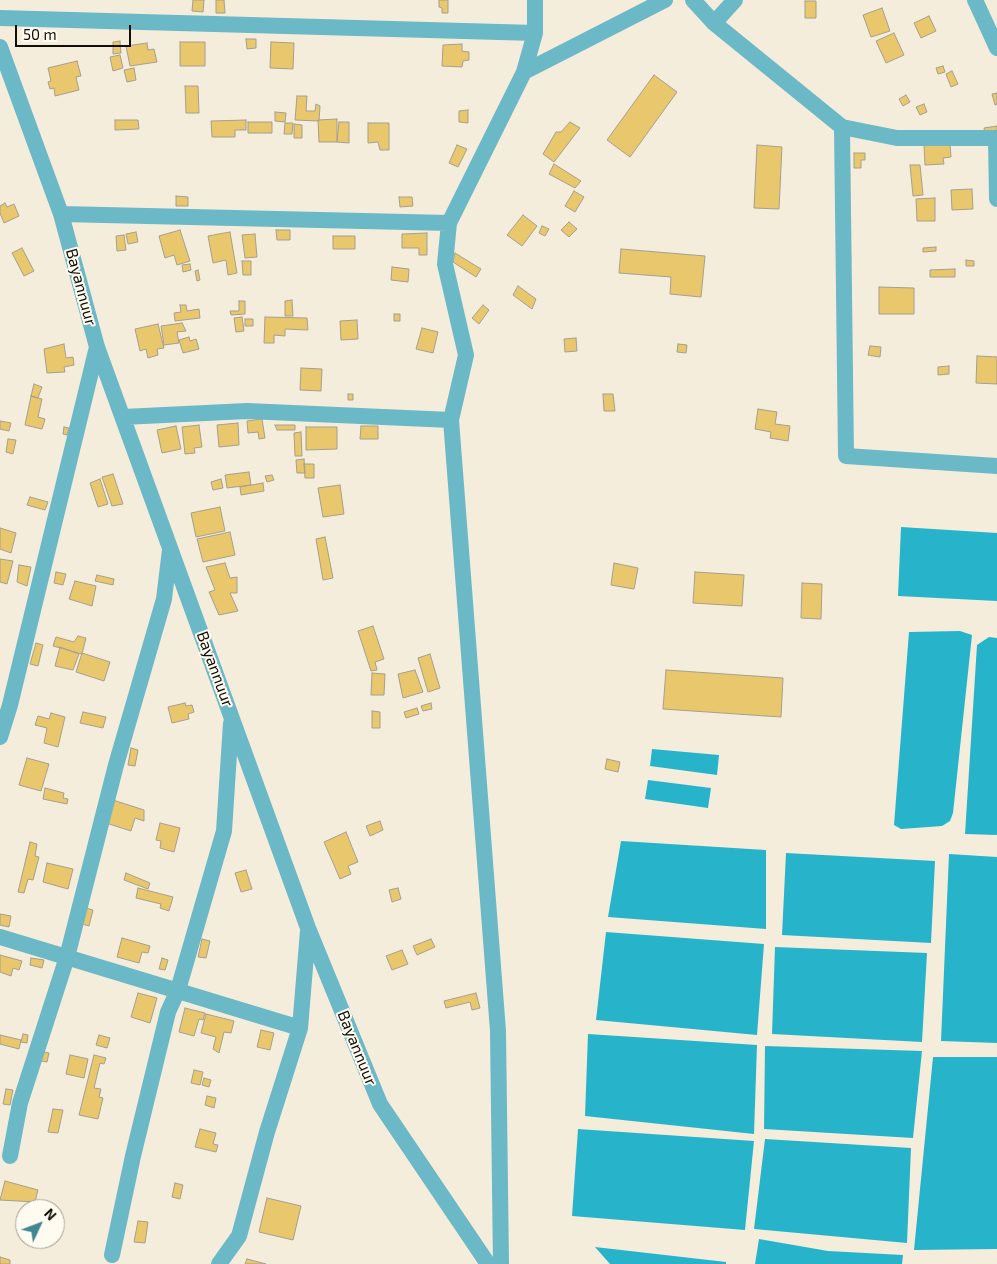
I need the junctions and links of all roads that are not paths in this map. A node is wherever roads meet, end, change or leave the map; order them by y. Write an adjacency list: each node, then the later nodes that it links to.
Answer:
1 (535, 0): 8 (street)
2 (665, 0): 11 (street)
3 (693, 0): 7 (street)
4 (735, 0): 7 (street)
5 (975, 0): 10 (street)
6 (0, 18): 8 (street)
7 (714, 24): 12 (street)
8 (535, 33): 11 (street)
9 (0, 47): 15 (street, Bayannuur)
10 (997, 48)
11 (524, 72): 16 (street)
12 (842, 127): 13 (street); 20 (street)
13 (996, 138): 14 (street)
14 (997, 199)
15 (61, 214): 16 (street); 17 (street, Bayannuur)
16 (449, 223): 19 (street)
17 (97, 347): 18 (street, Bayannuur); 23 (street)
18 (123, 417): 19 (street); 21 (street, Bayannuur)
19 (450, 420): 35 (street)
20 (997, 466)
21 (170, 546): 22 (street, Bayannuur); 26 (street)
22 (232, 716): 24 (street, Bayannuur); 27 (street)
23 (0, 737)
24 (308, 928): 28 (street); 34 (street, Bayannuur)
25 (0, 937): 26 (street)
26 (67, 957): 27 (street); 29 (street)
27 (178, 990): 28 (street); 31 (street)
28 (300, 1028): 30 (street)
29 (10, 1156)
30 (239, 1236): 32 (street); 33 (street)
31 (112, 1255)
32 (219, 1264)
33 (232, 1264)
34 (488, 1264)
35 (501, 1264)

